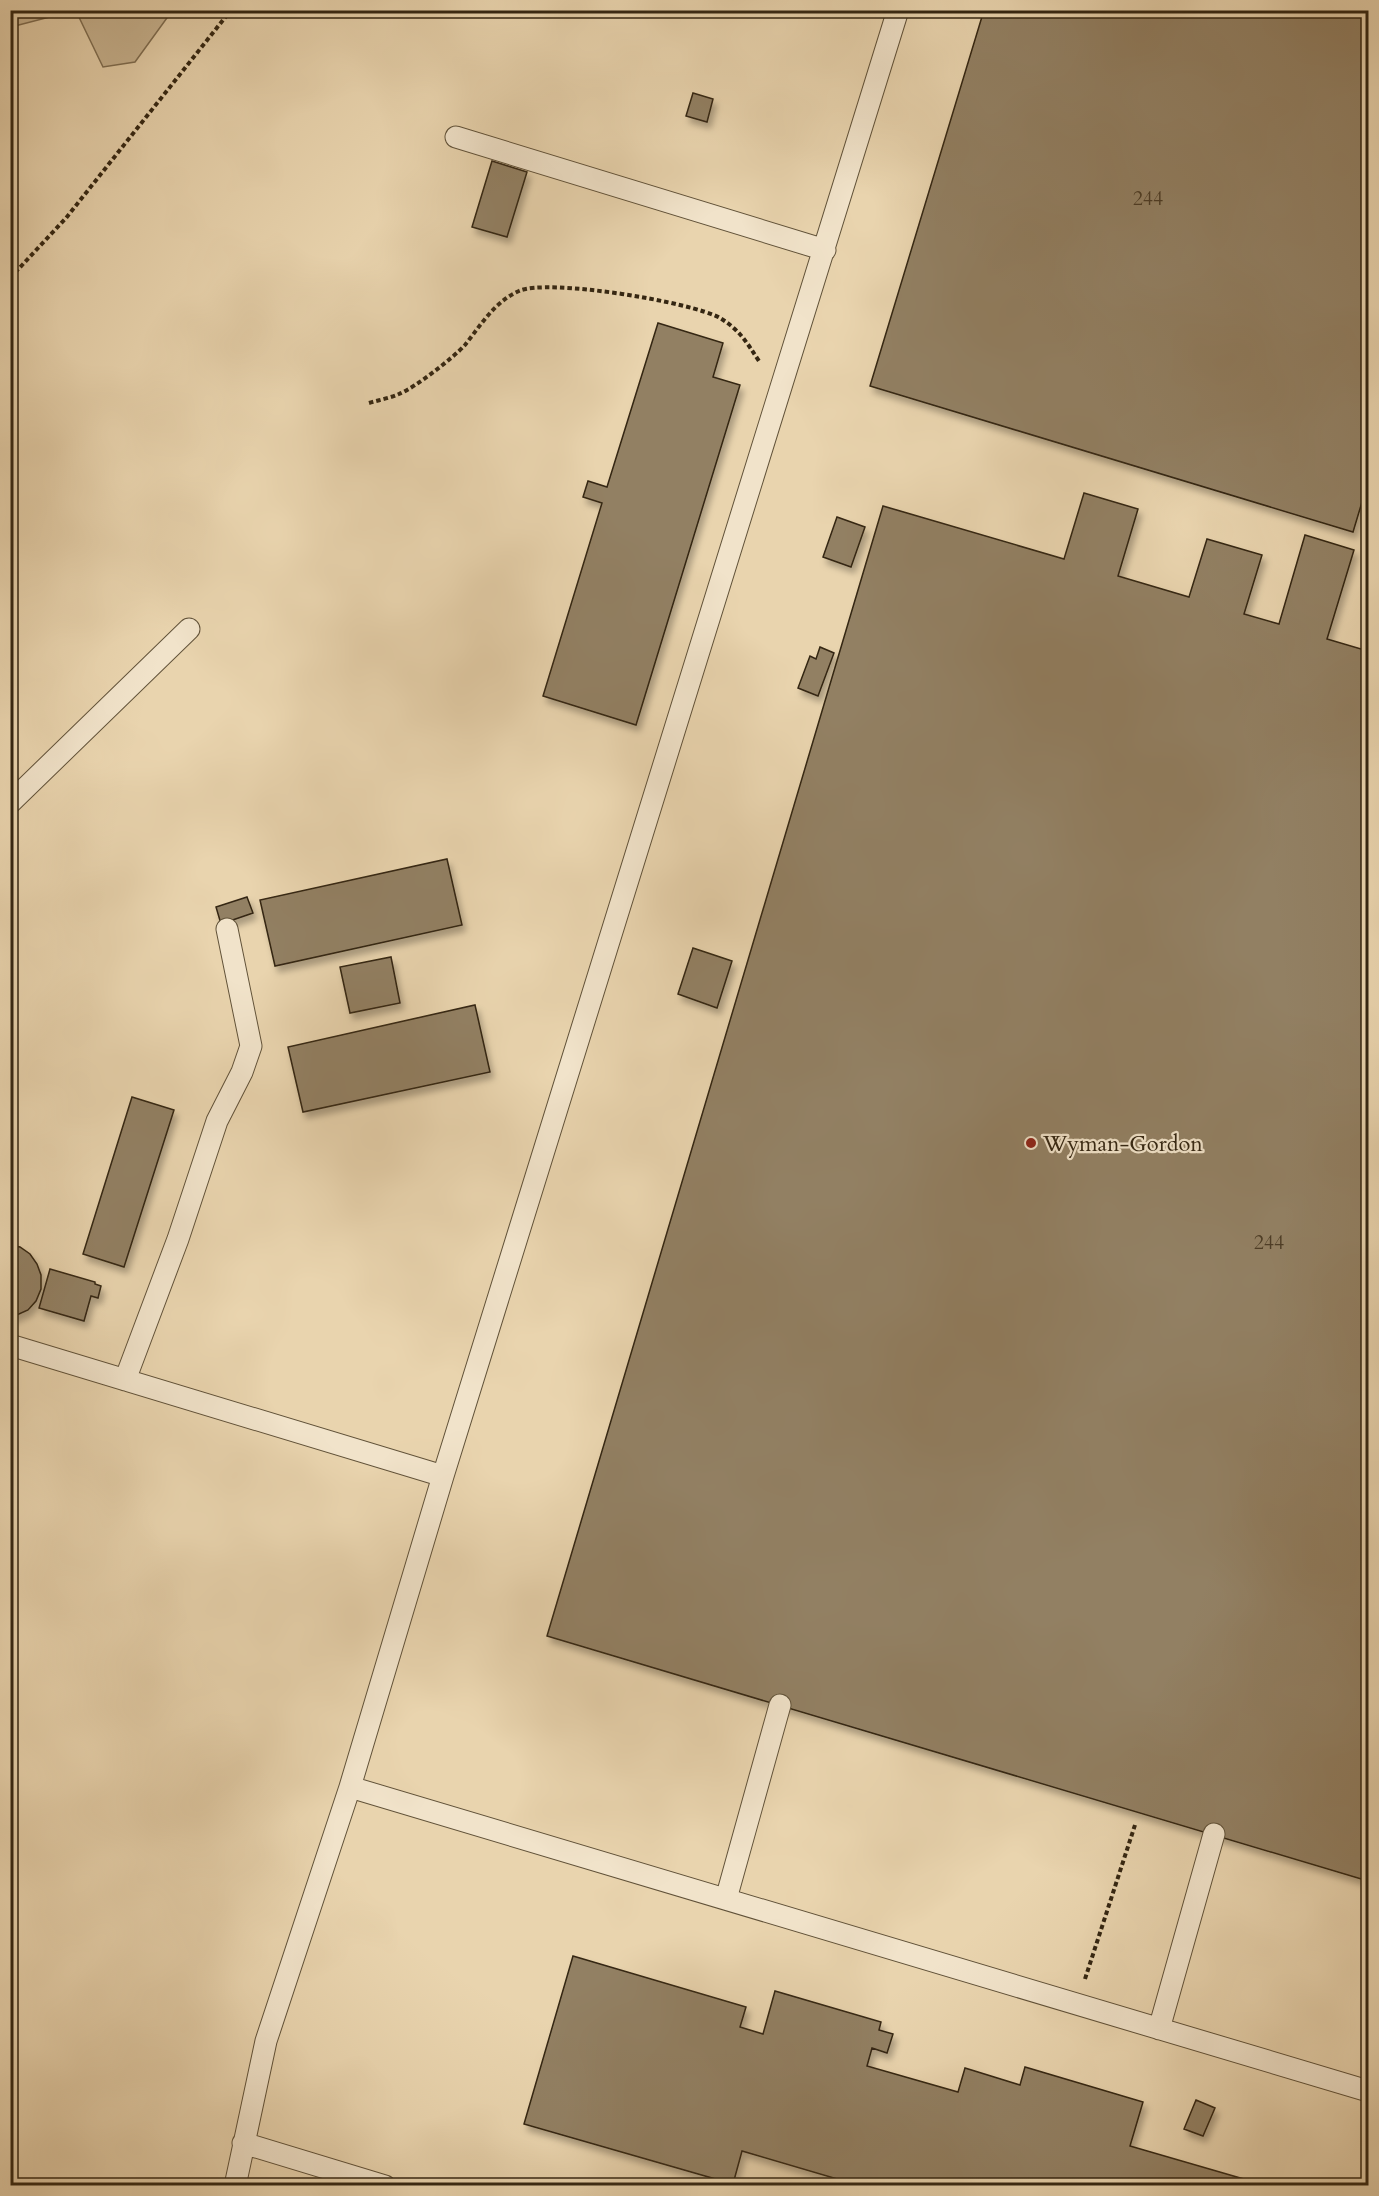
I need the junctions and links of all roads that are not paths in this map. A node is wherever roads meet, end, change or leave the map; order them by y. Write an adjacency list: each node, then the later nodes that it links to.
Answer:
1 (898, 10): 3 (lane)
2 (456, 136): 3 (lane)
3 (825, 250): 9 (lane)
4 (189, 629): 5 (lane)
5 (10, 803)
6 (227, 929): 8 (lane)
7 (10, 1345): 8 (lane)
8 (125, 1380): 9 (lane)
9 (443, 1476): 11 (lane)
10 (780, 1705): 13 (lane)
11 (350, 1787): 13 (lane); 16 (lane)
12 (1214, 1834): 14 (lane)
13 (726, 1899): 14 (lane)
14 (1159, 2029): 15 (lane)
15 (1368, 2091)
16 (243, 2143): 17 (lane); 18 (lane)
17 (234, 2186)
18 (385, 2186)

